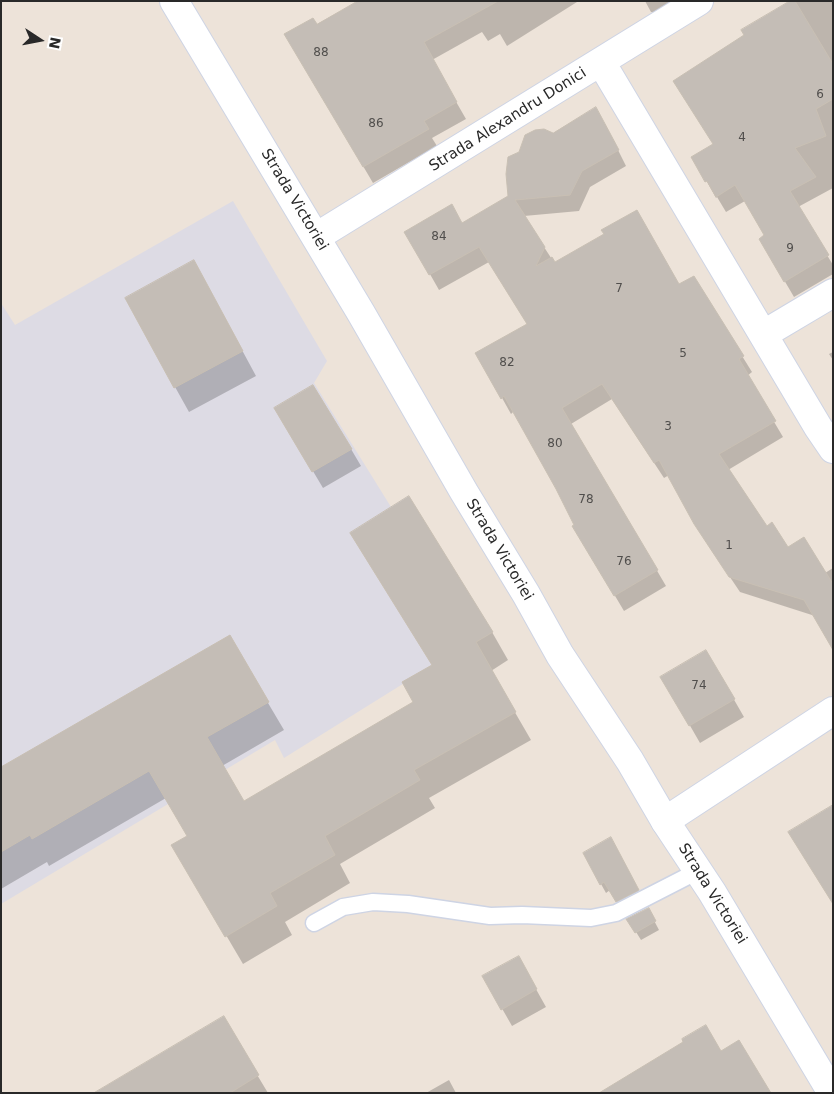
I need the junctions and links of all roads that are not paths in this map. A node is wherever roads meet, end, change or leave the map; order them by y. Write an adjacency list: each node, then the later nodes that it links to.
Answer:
1 (174, 1): 4 (street, Strada Victoriei)
2 (699, 1): 3 (street, Strada Alexandru Donici)
3 (601, 62): 4 (street, Strada Alexandru Donici); 6 (street)
4 (316, 237): 9 (street, Strada Victoriei)
5 (833, 293): 6 (street)
6 (764, 334): 7 (street)
7 (833, 449)
8 (833, 711): 9 (street)
9 (665, 821): 10 (street, Strada Victoriei)
10 (698, 871): 11 (lane); 12 (street, Strada Victoriei)
11 (314, 924)
12 (832, 1093)

